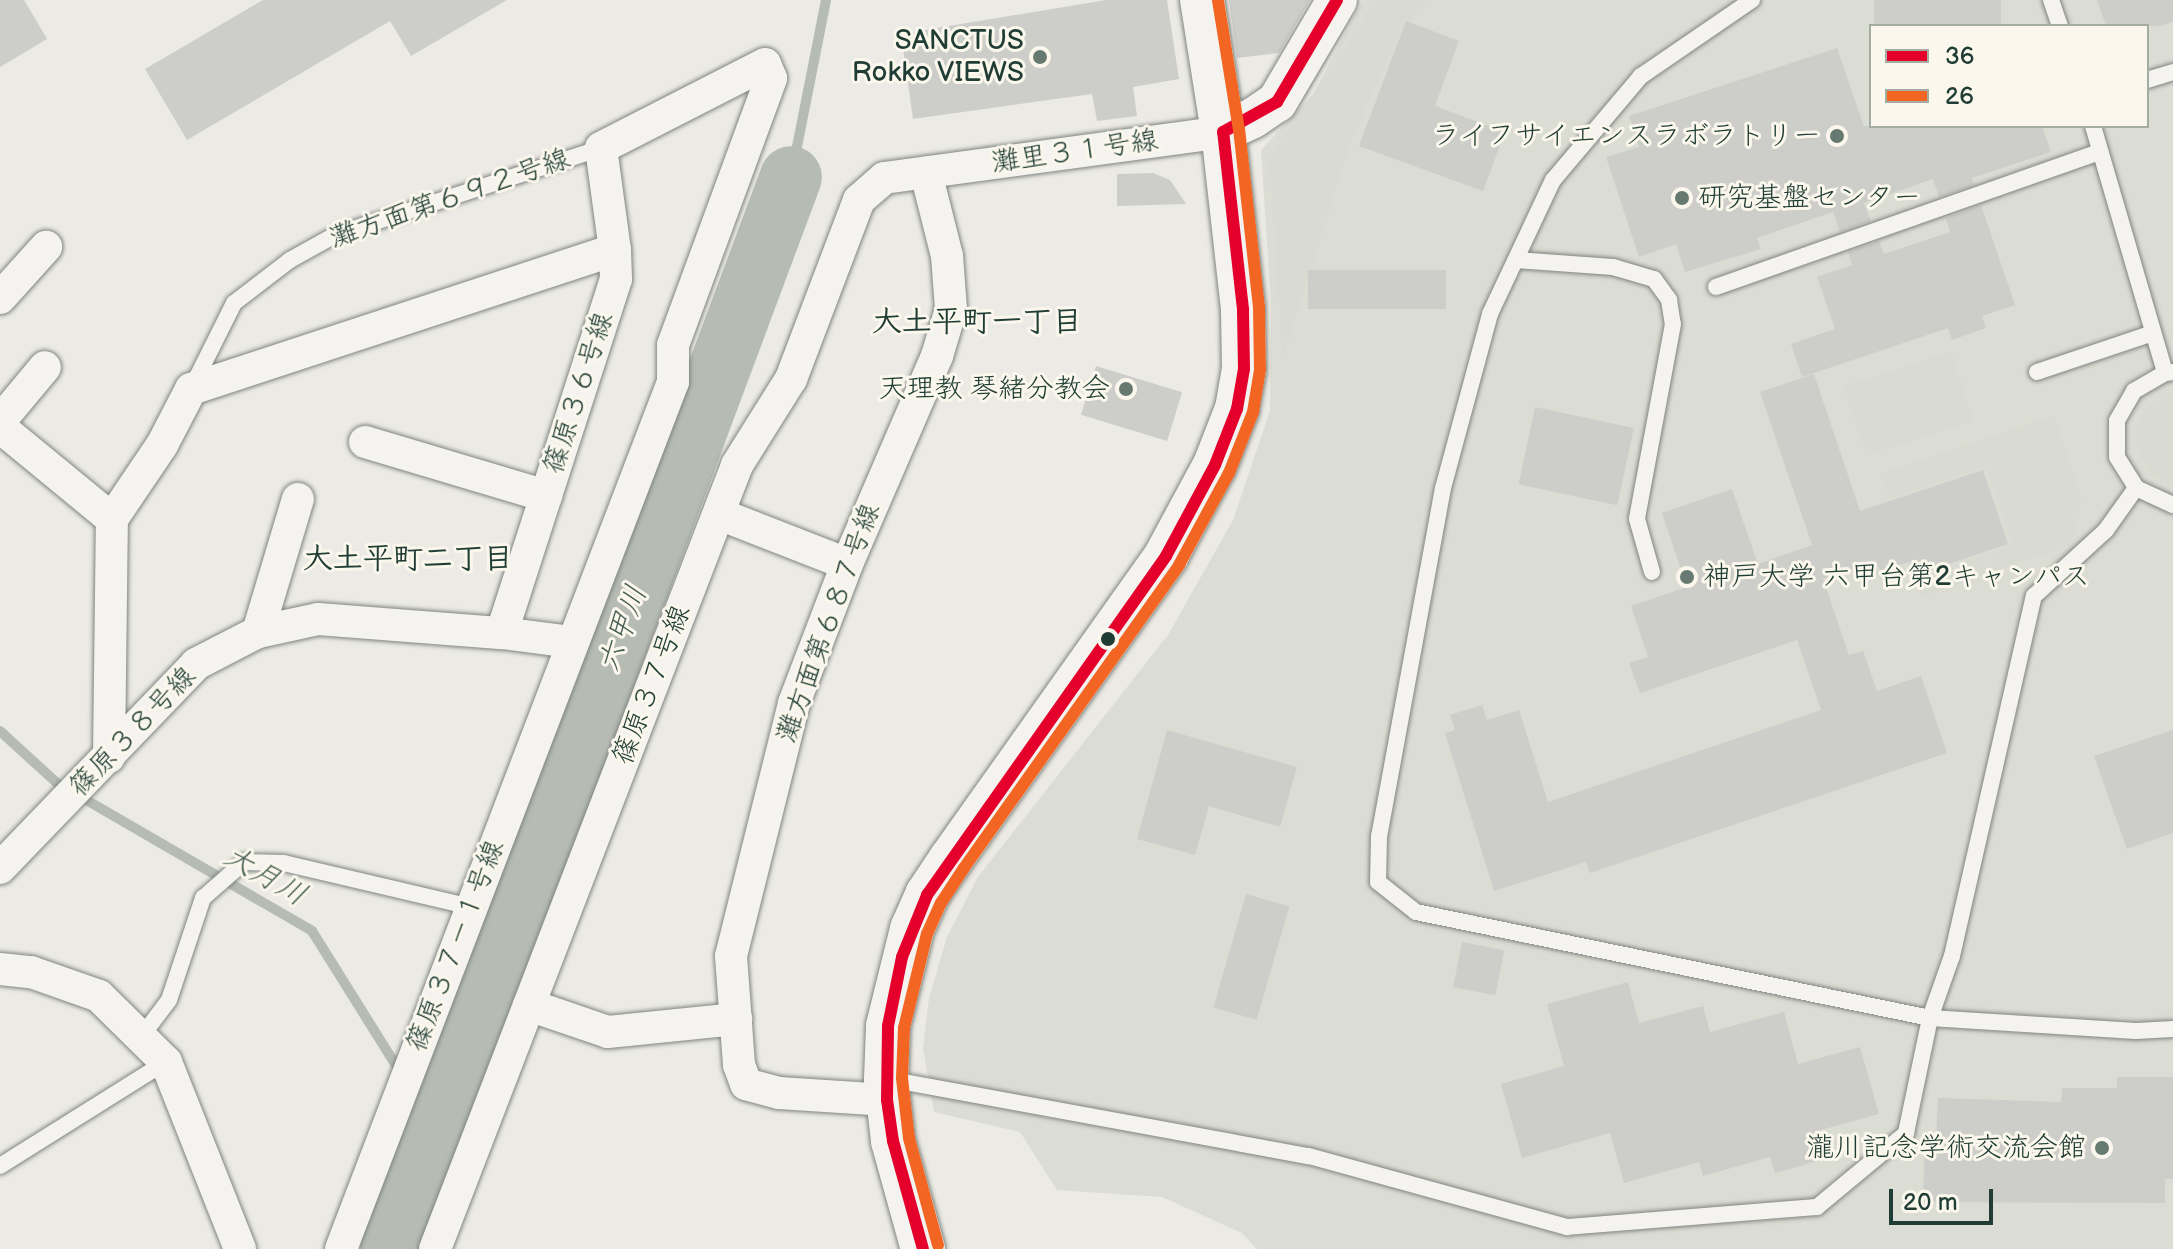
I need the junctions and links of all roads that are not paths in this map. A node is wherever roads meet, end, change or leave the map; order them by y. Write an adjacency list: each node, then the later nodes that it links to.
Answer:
1 (1202, 0): 10 (main road)
2 (1337, 0): 10 (street)
3 (1752, 0): 16 (lane)
4 (2051, 0): 5 (lane)
5 (2059, 24)
6 (765, 64): 11 (street, 灘方面第６９２号線); 36 (street, 篠原３７－１号線)
7 (2173, 72): 8 (lane)
8 (2149, 79)
9 (2094, 128): 12 (lane)
10 (1223, 132): 13 (street, 灘里３１号線); 47 (main road)
11 (601, 148): 15 (street, 篠原３６号線); 23 (lane, 灘方面第６９２号線)
12 (2100, 152): 17 (lane); 19 (lane)
13 (926, 173): 30 (street, 篠原３７号線); 32 (street, 灘方面第６８７号線)
14 (46, 247): 18 (street)
15 (615, 250): 23 (street); 27 (street, 篠原３６号線)
16 (1516, 260): 33 (lane); 42 (lane)
17 (1716, 287)
18 (0, 298)
19 (2153, 333): 21 (lane); 22 (lane)
20 (45, 367): 24 (street)
21 (2037, 372)
22 (2169, 372): 26 (lane)
23 (191, 389): 31 (street, 灘方面第６９２号線)
24 (0, 424): 31 (street)
25 (365, 442): 27 (street)
26 (2136, 488): 29 (lane); 42 (lane)
27 (546, 496): 35 (street, 篠原３６号線)
28 (298, 499): 34 (street)
29 (2173, 505)
30 (719, 514): 32 (street); 41 (street, 篠原３７号線)
31 (112, 519): 37 (street)
32 (847, 564): 43 (street, 灘方面第６８７号線)
33 (1652, 572)
34 (258, 632): 35 (street, 篠原３８号線); 37 (street, 篠原３８号線)
35 (502, 633): 36 (street, 篠原３８号線)
36 (572, 642): 39 (street, 篠原３７－１号線)
37 (109, 757): 38 (street, 篠原３８号線)
38 (0, 868)
39 (471, 907): 45 (lane); 51 (street, 篠原３７－１号線)
40 (0, 969): 45 (street)
41 (529, 1005): 43 (street); 52 (street, 篠原３７号線)
42 (1930, 1018): 44 (lane); 47 (lane)
43 (736, 1019): 47 (street, 灘方面第６８７号線)
44 (2173, 1029)
45 (141, 1037): 46 (street)
46 (166, 1062): 48 (lane); 50 (street)
47 (886, 1089): 49 (main road)
48 (0, 1166)
49 (921, 1248)
50 (240, 1249)
51 (341, 1249)
52 (435, 1249)

